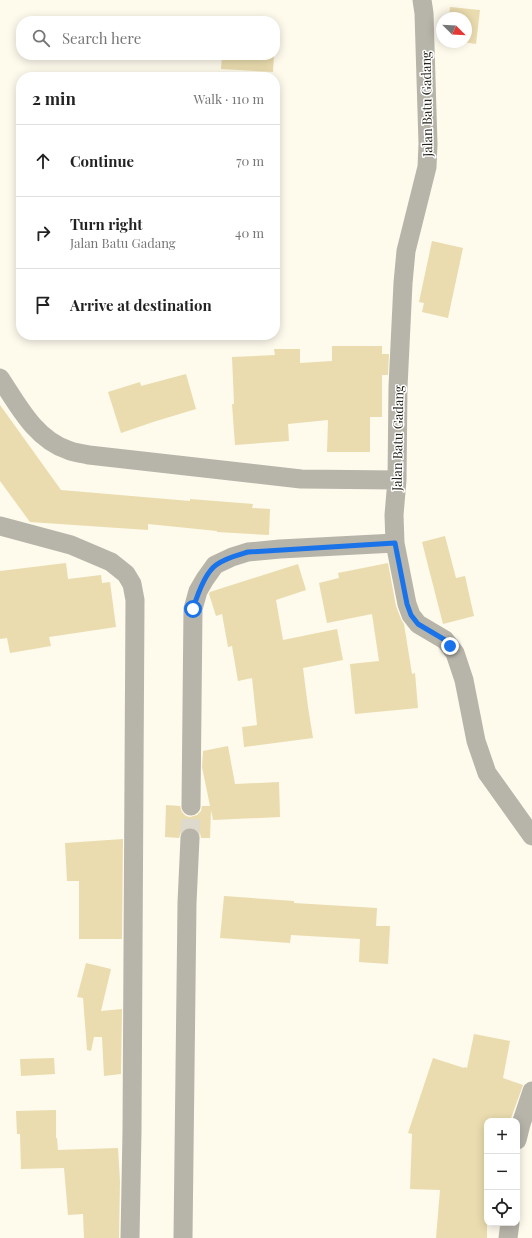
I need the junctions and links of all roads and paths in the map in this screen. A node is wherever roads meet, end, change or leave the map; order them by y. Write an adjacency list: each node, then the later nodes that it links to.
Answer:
1 (422, 0): 3 (street, Jalan Batu Gadang)
2 (0, 378): 3 (street)
3 (397, 480): 5 (street, Jalan Batu Gadang)
4 (0, 526): 12 (street)
5 (395, 543): 6 (street); 7 (street, Jalan Batu Gadang)
6 (191, 806)
7 (532, 836)
8 (190, 838): 13 (street)
9 (532, 1091): 10 (street)
10 (520, 1128)
11 (510, 1226): 14 (street)
12 (130, 1238)
13 (183, 1238)
14 (508, 1238)

